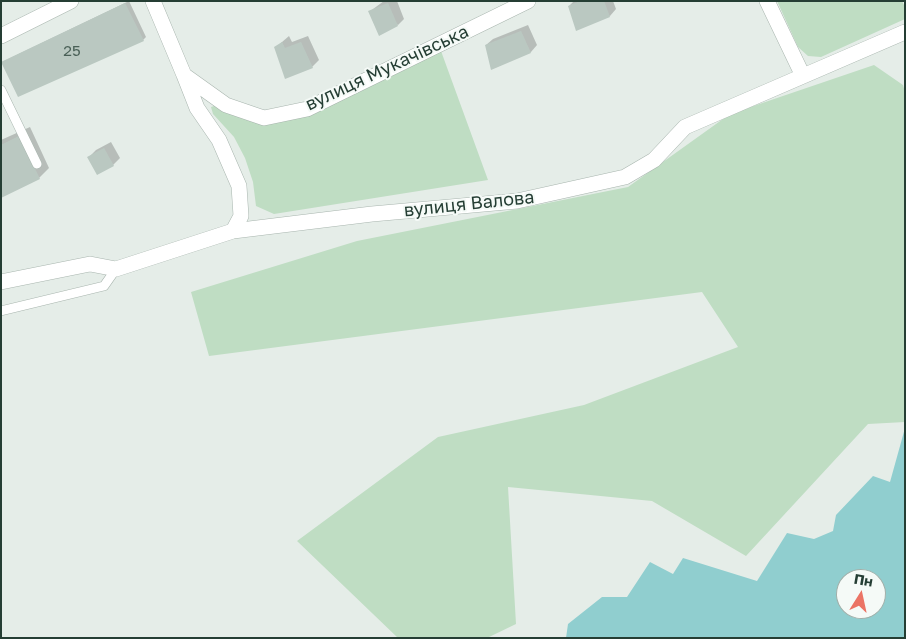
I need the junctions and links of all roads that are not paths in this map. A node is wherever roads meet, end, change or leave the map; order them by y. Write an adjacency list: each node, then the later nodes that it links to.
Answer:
1 (71, 1): 6 (street)
2 (153, 1): 7 (street)
3 (528, 1): 7 (street, вулиця Мукачівська)
4 (768, 1): 8 (street)
5 (905, 32): 8 (street, вулиця Валова)
6 (1, 36)
7 (184, 75): 11 (street)
8 (802, 76): 11 (street, вулиця Валова)
9 (1, 90): 10 (lane)
10 (37, 164)
11 (233, 231): 12 (street, вулиця Валова)
12 (116, 269): 13 (street, вулиця Валова); 14 (lane)
13 (1, 282)
14 (1, 312)

